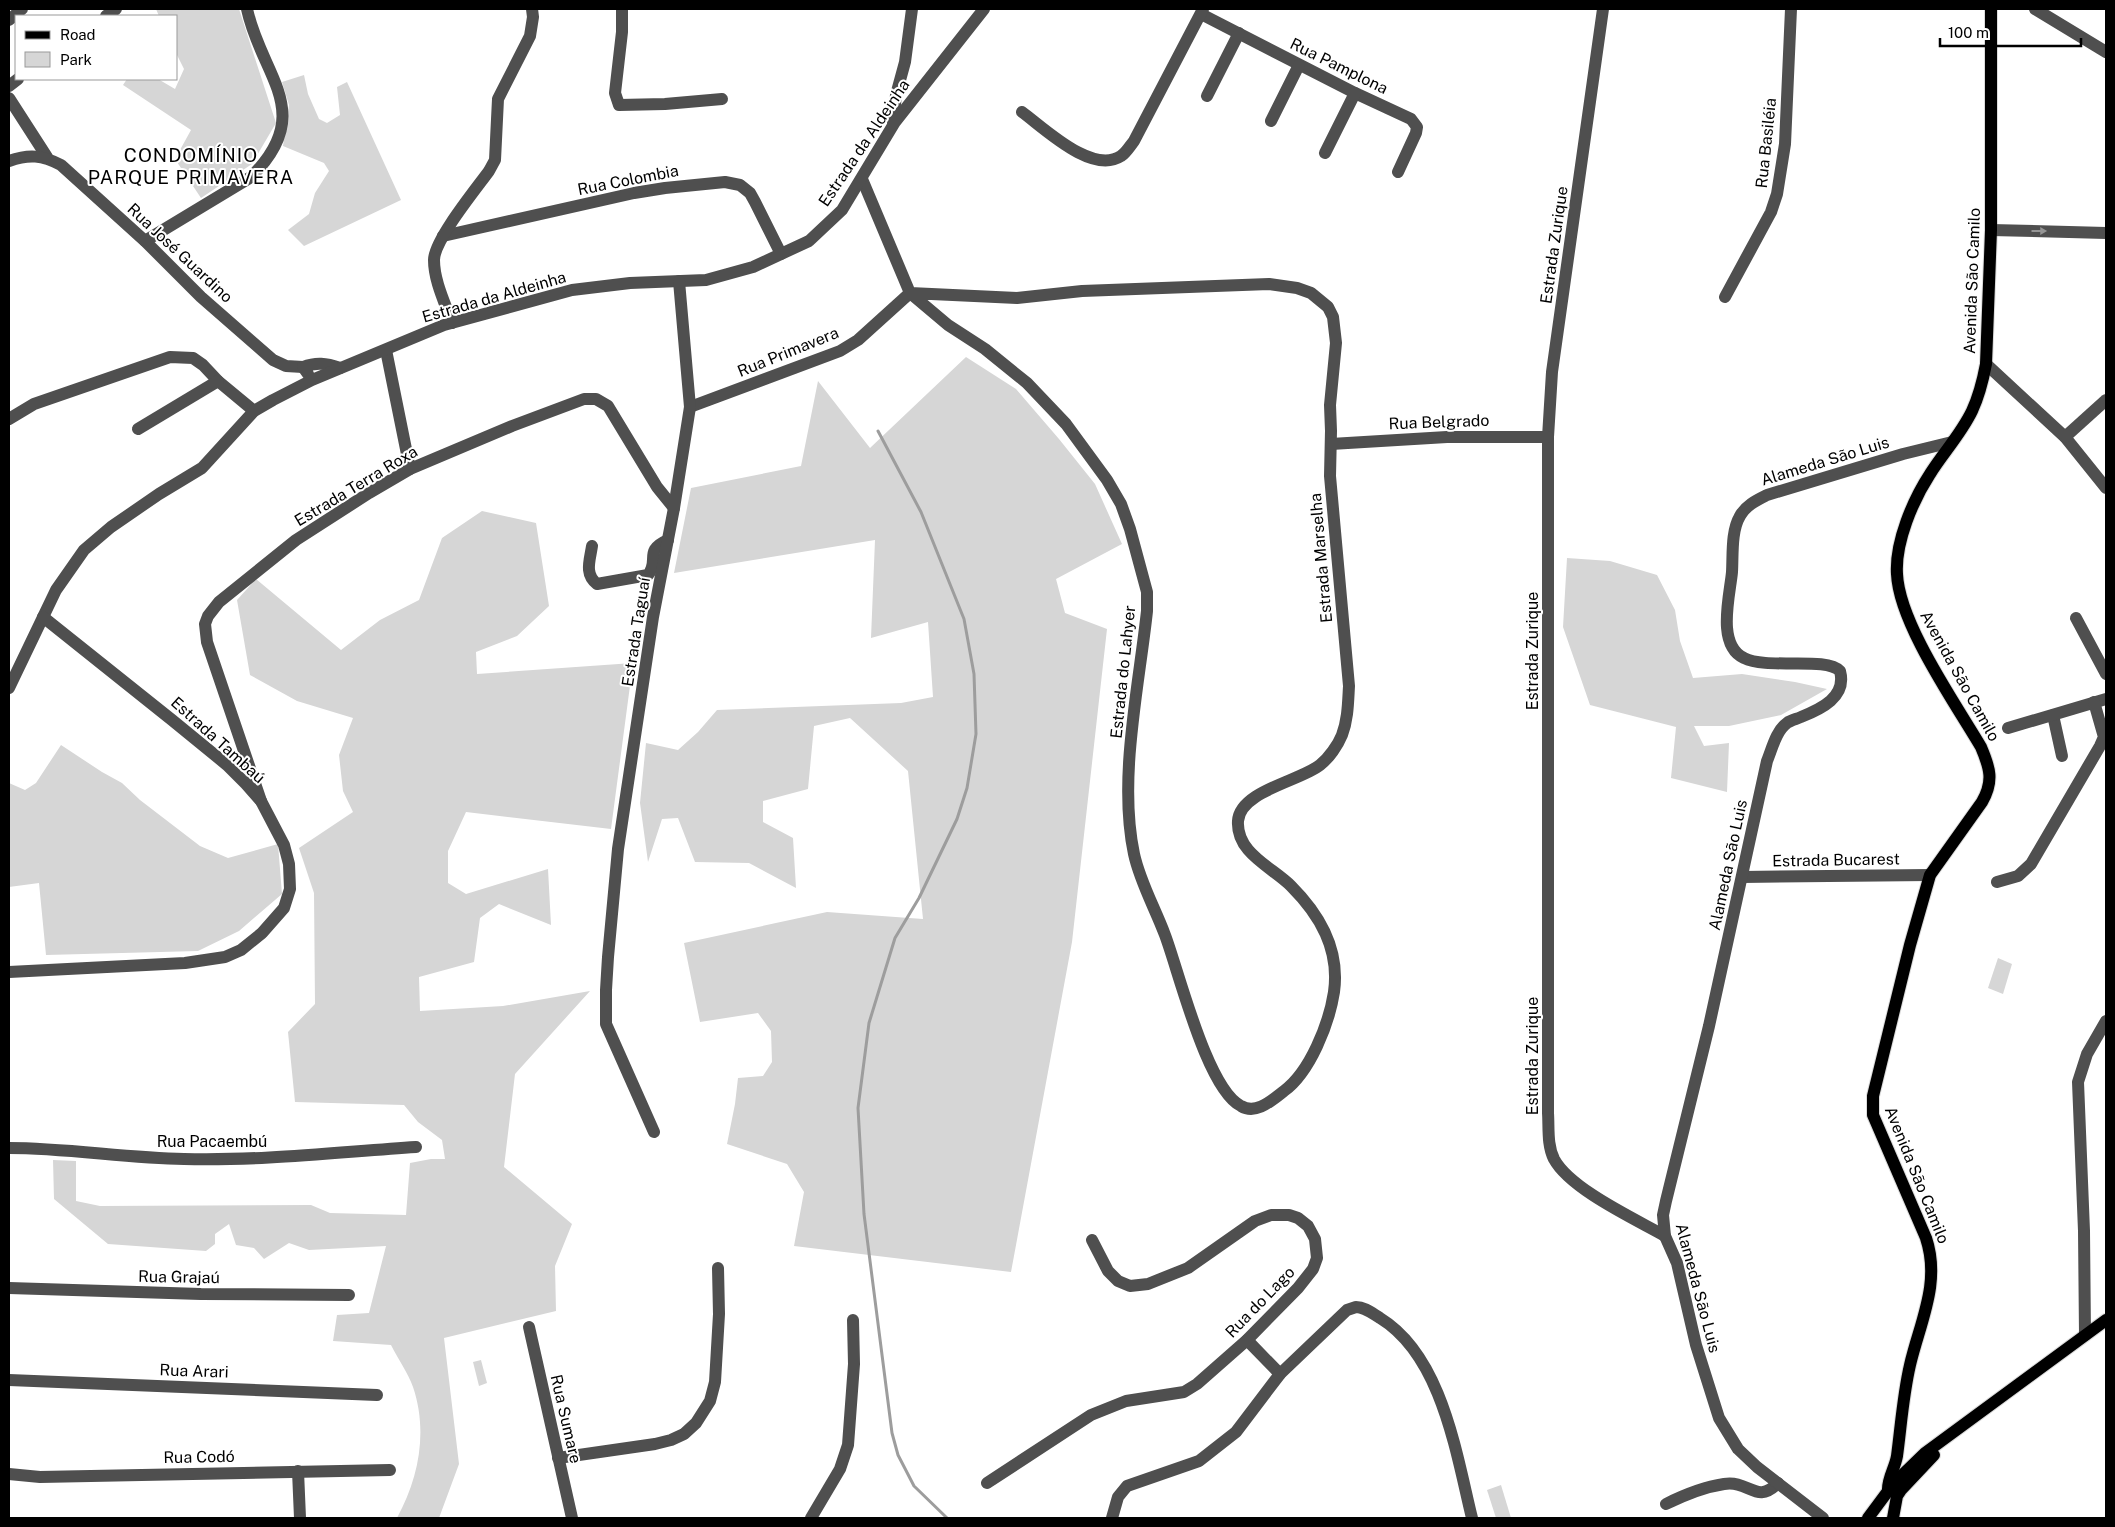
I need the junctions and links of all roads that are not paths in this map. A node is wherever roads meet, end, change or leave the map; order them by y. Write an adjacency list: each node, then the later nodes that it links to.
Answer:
1 (22, 9): 12 (street)
2 (247, 9): 31 (street)
3 (532, 9): 30 (street)
4 (622, 9): 19 (street)
5 (912, 9): 22 (street)
6 (984, 9): 22 (street, Estrada da Aldeinha)
7 (1604, 9): 48 (street, Estrada Zurique)
8 (1791, 9): 35 (street, Rua Basiléia)
9 (1991, 9): 28 (main road, Avenida São Camilo)
10 (2035, 9): 14 (street)
11 (1202, 12): 13 (street, Rua Pamplona); 20 (street)
12 (9, 20)
13 (1239, 33): 15 (street, Rua Pamplona); 17 (street)
14 (2106, 52)
15 (1299, 65): 16 (street, Rua Pamplona); 21 (street)
16 (1355, 93): 23 (street); 26 (street, Rua Pamplona)
17 (1207, 96)
18 (9, 98): 24 (street)
19 (722, 99)
20 (1022, 112)
21 (1271, 121)
22 (892, 126): 27 (street, Estrada da Aldeinha)
23 (1325, 153)
24 (46, 157): 25 (street); 31 (street, Rua José Guardino)
25 (9, 161)
26 (1398, 172)
27 (862, 179): 32 (street, Estrada da Aldeinha); 34 (street, Estrada do Lahyer)
28 (1991, 230): 29 (street, one-way to 29); 38 (main road, Avenida São Camilo)
29 (2106, 233)
30 (443, 236): 32 (street, Rua Colombia); 36 (street)
31 (145, 241): 39 (street, Rua José Guardino)
32 (781, 254): 33 (street, Estrada da Aldeinha)
33 (680, 281): 36 (street, Estrada da Aldeinha); 44 (street, Estrada Taguaí)
34 (910, 293): 44 (street, Rua Primavera); 51 (street, Estrada Marselha); 71 (street, Estrada do Lahyer)
35 (1725, 297)
36 (452, 323): 37 (street, Estrada da Aldeinha)
37 (386, 350): 40 (street, Estrada da Aldeinha); 52 (street)
38 (1986, 364): 49 (street); 50 (main road, Avenida São Camilo)
39 (302, 367): 40 (street, Rua José Guardino); 41 (street)
40 (340, 368): 41 (street, Estrada da Aldeinha)
41 (312, 380): 45 (street, Estrada da Aldeinha)
42 (218, 381): 45 (street); 46 (street); 47 (street)
43 (2106, 400): 49 (street)
44 (690, 407): 54 (street, Estrada Taguaí)
45 (254, 411): 57 (street, Estrada da Aldeinha)
46 (9, 418)
47 (138, 429)
48 (1548, 437): 51 (street, Rua Belgrado); 75 (street, Estrada Zurique)
49 (2065, 437): 53 (street)
50 (1952, 442): 66 (main road, Avenida São Camilo); 67 (street, Alameda São Luis)
51 (1331, 444): 71 (street, Estrada Marselha)
52 (410, 469): 54 (street, Estrada Terra Roxa); 65 (street, Estrada Terra Roxa)
53 (2106, 488)
54 (674, 508): 55 (street, Estrada Taguaí)
55 (668, 540): 56 (street); 72 (street, Estrada Taguaí)
56 (592, 546)
57 (43, 617): 60 (street, Estrada da Aldeinha); 65 (street, Estrada Tambaú)
58 (2076, 618): 59 (street)
59 (2106, 674)
60 (9, 688)
61 (2100, 701): 62 (street); 68 (street)
62 (2052, 715): 63 (street); 64 (street)
63 (2008, 728)
64 (2062, 756)
65 (262, 801): 69 (street, Estrada Tambaú)
66 (1930, 875): 67 (street, Estrada Bucarest); 89 (main road, Avenida São Camilo)
67 (1742, 878): 75 (street, Alameda São Luis)
68 (1997, 882)
69 (9, 972)
70 (2106, 1021): 83 (street)
71 (1254, 1110)
72 (654, 1132)
73 (9, 1148): 74 (street, Rua Pacaembú)
74 (416, 1148)
75 (1665, 1236): 94 (street, Alameda São Luis)
76 (1092, 1240): 84 (street, Rua do Lago)
77 (718, 1268): 88 (street)
78 (9, 1288): 79 (street, Rua Grajaú)
79 (349, 1295)
80 (853, 1320): 100 (street)
81 (2106, 1320): 83 (main road)
82 (529, 1327): 88 (street, Rua Sumare)
83 (2085, 1335): 93 (main road)
84 (1247, 1340): 85 (street); 95 (street, Rua do Lago)
85 (1280, 1374): 101 (street); 102 (street)
86 (9, 1380): 87 (street, Rua Arari)
87 (378, 1395)
88 (558, 1458): 99 (street, Rua Sumare)
89 (1896, 1459): 93 (main road, Avenida São Camilo); 96 (main road, Avenida São Camilo)
90 (390, 1470): 91 (street, Rua Codó)
91 (298, 1472): 92 (street, Rua Codó); 98 (street)
92 (9, 1474)
93 (1903, 1479): 96 (main road)
94 (1778, 1482): 97 (street); 103 (street, Alameda São Luis)
95 (987, 1483)
96 (1893, 1493): 104 (main road); 105 (main road, Avenida São Camilo)
97 (1666, 1504)
98 (300, 1518)
99 (572, 1518)
100 (811, 1518)
101 (1112, 1518)
102 (1472, 1518)
103 (1823, 1518)
104 (1868, 1518)
105 (1893, 1518)

